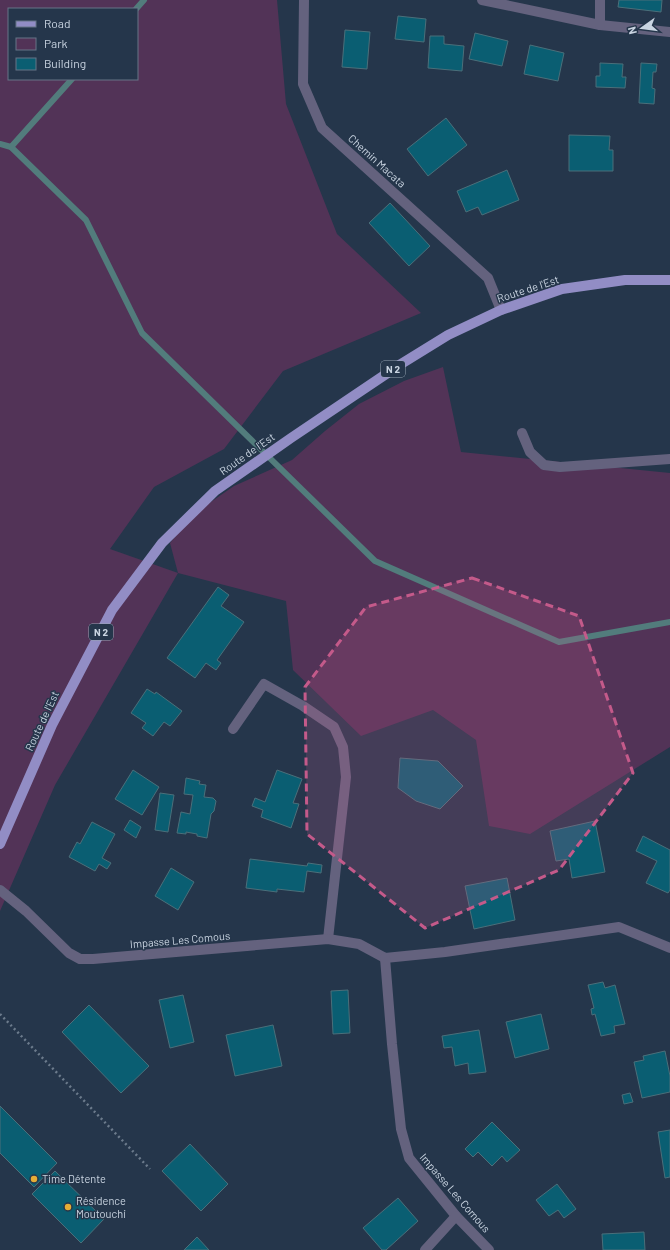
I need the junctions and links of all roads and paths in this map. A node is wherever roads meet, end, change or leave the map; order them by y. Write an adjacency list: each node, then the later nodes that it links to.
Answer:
1 (304, 0): 7 (street, Chemin Macata)
2 (482, 0): 4 (street)
3 (600, 0): 4 (street)
4 (600, 25): 5 (street)
5 (670, 32)
6 (670, 280): 7 (main road, Route de l'Est / N 2)
7 (501, 310): 11 (main road, Route de l'Est / N 2)
8 (522, 433): 9 (street)
9 (670, 458)
10 (233, 729): 13 (street)
11 (0, 844)
12 (0, 890): 13 (street, Impasse Les Comous)
13 (328, 939): 15 (street, Impasse Les Comous)
14 (670, 948): 15 (street)
15 (385, 958): 18 (street, Impasse Les Comous)
16 (0, 1014): 17 (path)
17 (150, 1169)
18 (456, 1216): 19 (street); 20 (street, Impasse Les Comous)
19 (425, 1250)
20 (489, 1250)

